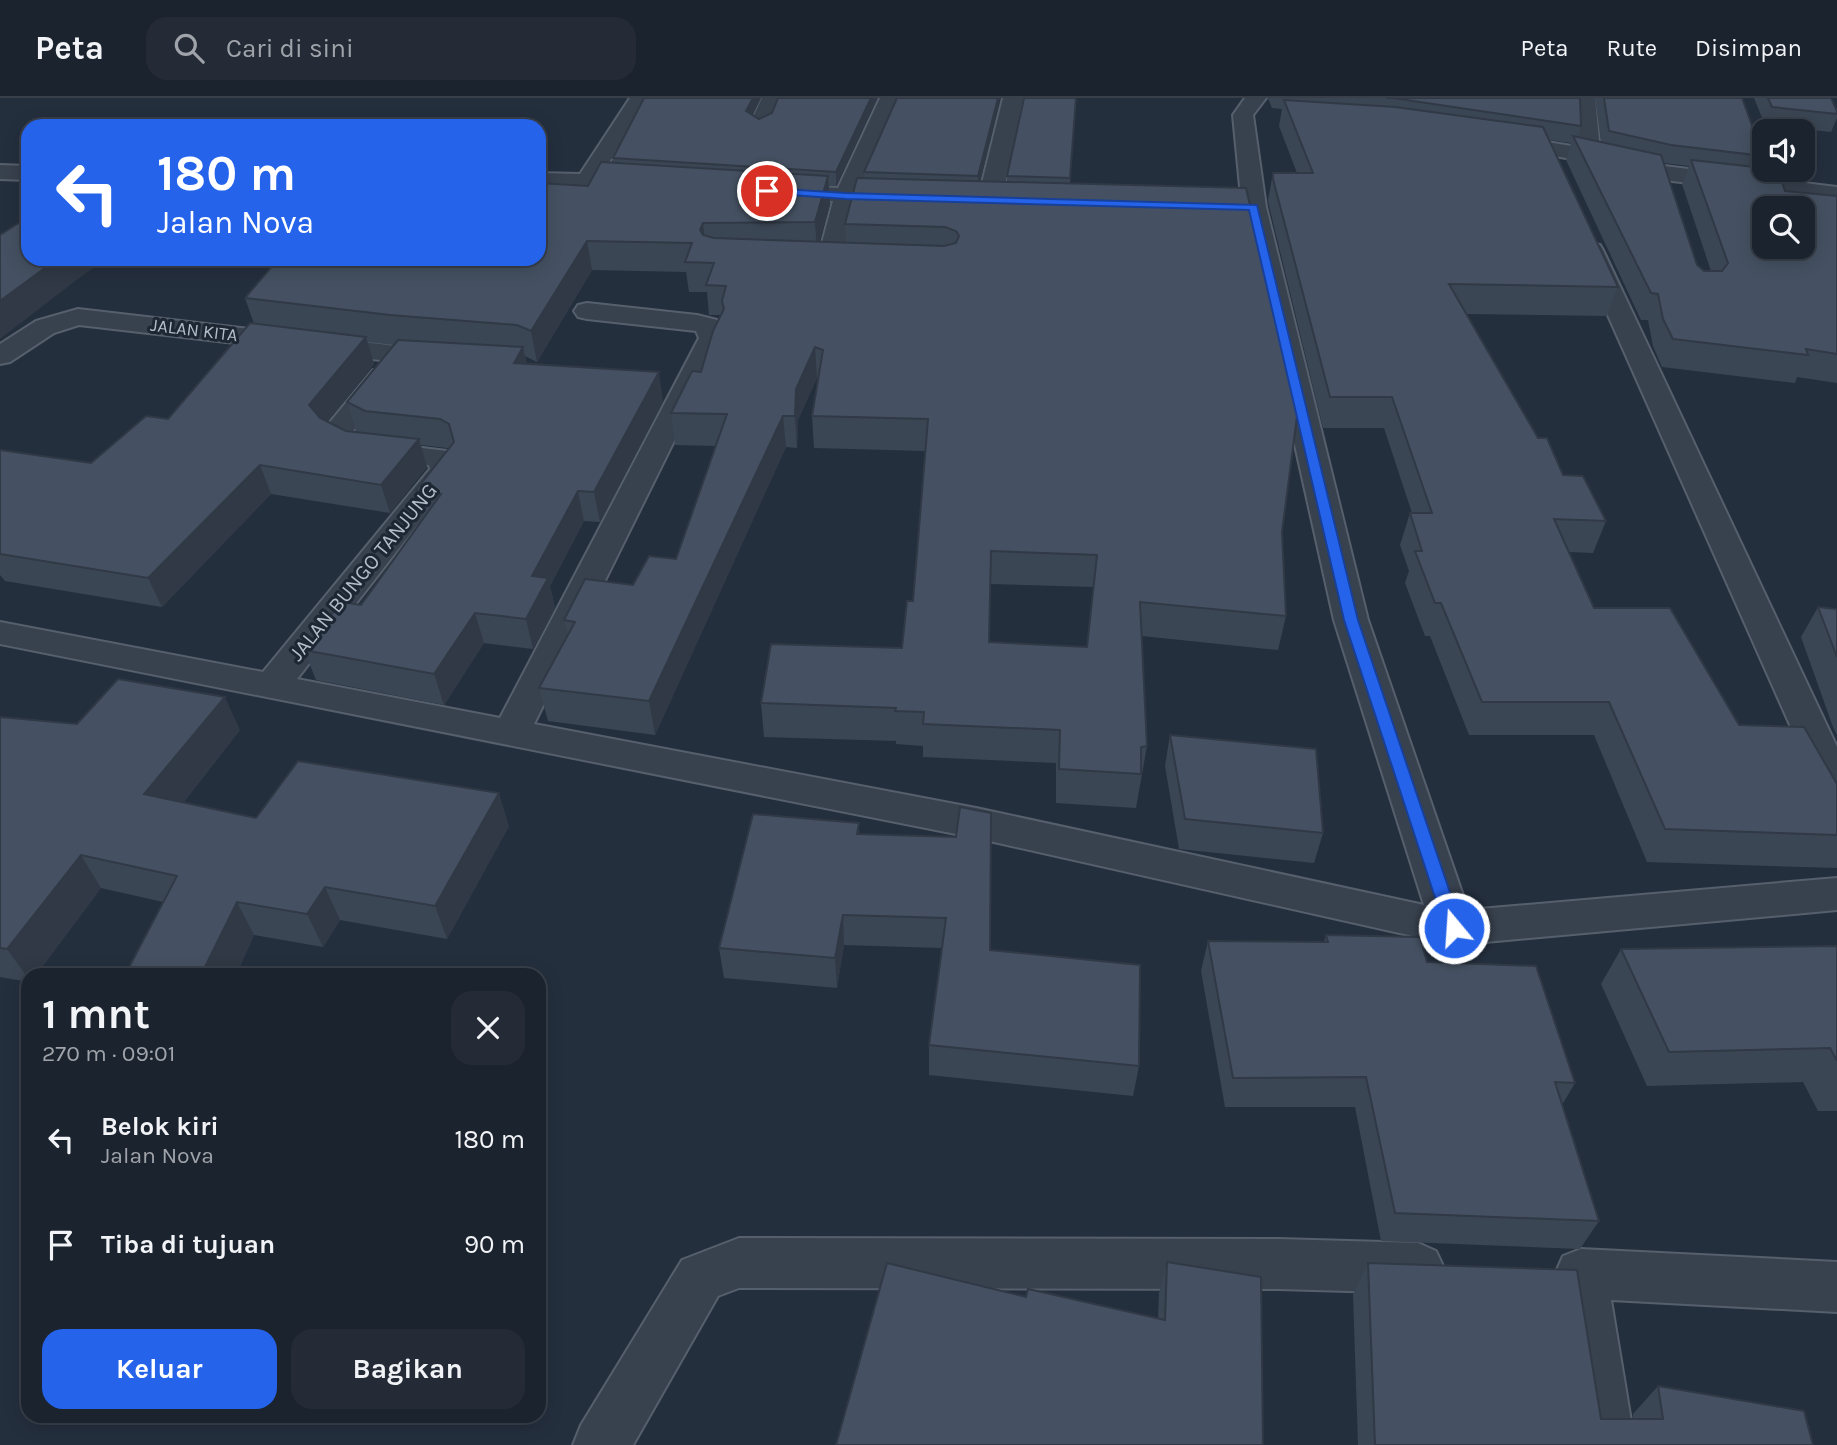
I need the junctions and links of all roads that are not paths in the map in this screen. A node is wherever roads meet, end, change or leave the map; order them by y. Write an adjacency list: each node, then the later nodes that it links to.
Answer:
1 (640, 98): 16 (street)
2 (772, 98): 7 (street)
3 (890, 98): 22 (street)
4 (1013, 98): 25 (street)
5 (1585, 98): 10 (street)
6 (1256, 110): 41 (street)
7 (761, 124)
8 (1480, 138): 9 (street)
9 (1545, 146): 10 (street); 19 (street)
10 (1589, 155): 13 (street)
11 (0, 172): 12 (street)
12 (21, 173)
13 (1664, 173): 14 (street); 26 (street)
14 (1752, 177)
15 (546, 180): 16 (street)
16 (600, 180): 18 (street)
17 (1787, 182): 21 (street)
18 (661, 184)
19 (1562, 184)
20 (754, 190): 22 (street)
21 (1837, 194)
22 (846, 196): 23 (street); 30 (street)
23 (925, 198)
24 (964, 198): 25 (street)
25 (990, 199): 27 (street)
26 (1672, 199)
27 (1017, 200)
28 (1578, 222): 39 (street)
29 (801, 261): 30 (street)
30 (829, 262): 31 (street)
31 (855, 263)
32 (587, 311): 38 (street)
33 (0, 356): 34 (street, JALAN KITA)
34 (398, 356): 35 (street, JALAN KITA); 37 (street, JALAN BUNGO TANJUNG)
35 (468, 361)
36 (0, 633): 37 (street)
37 (273, 684): 38 (street)
38 (512, 731): 41 (street)
39 (1837, 788)
40 (1837, 894): 41 (street)
41 (1454, 928)
42 (1458, 1270): 44 (street)
43 (1837, 1287): 45 (street)
44 (601, 1445)
45 (1607, 1445)

